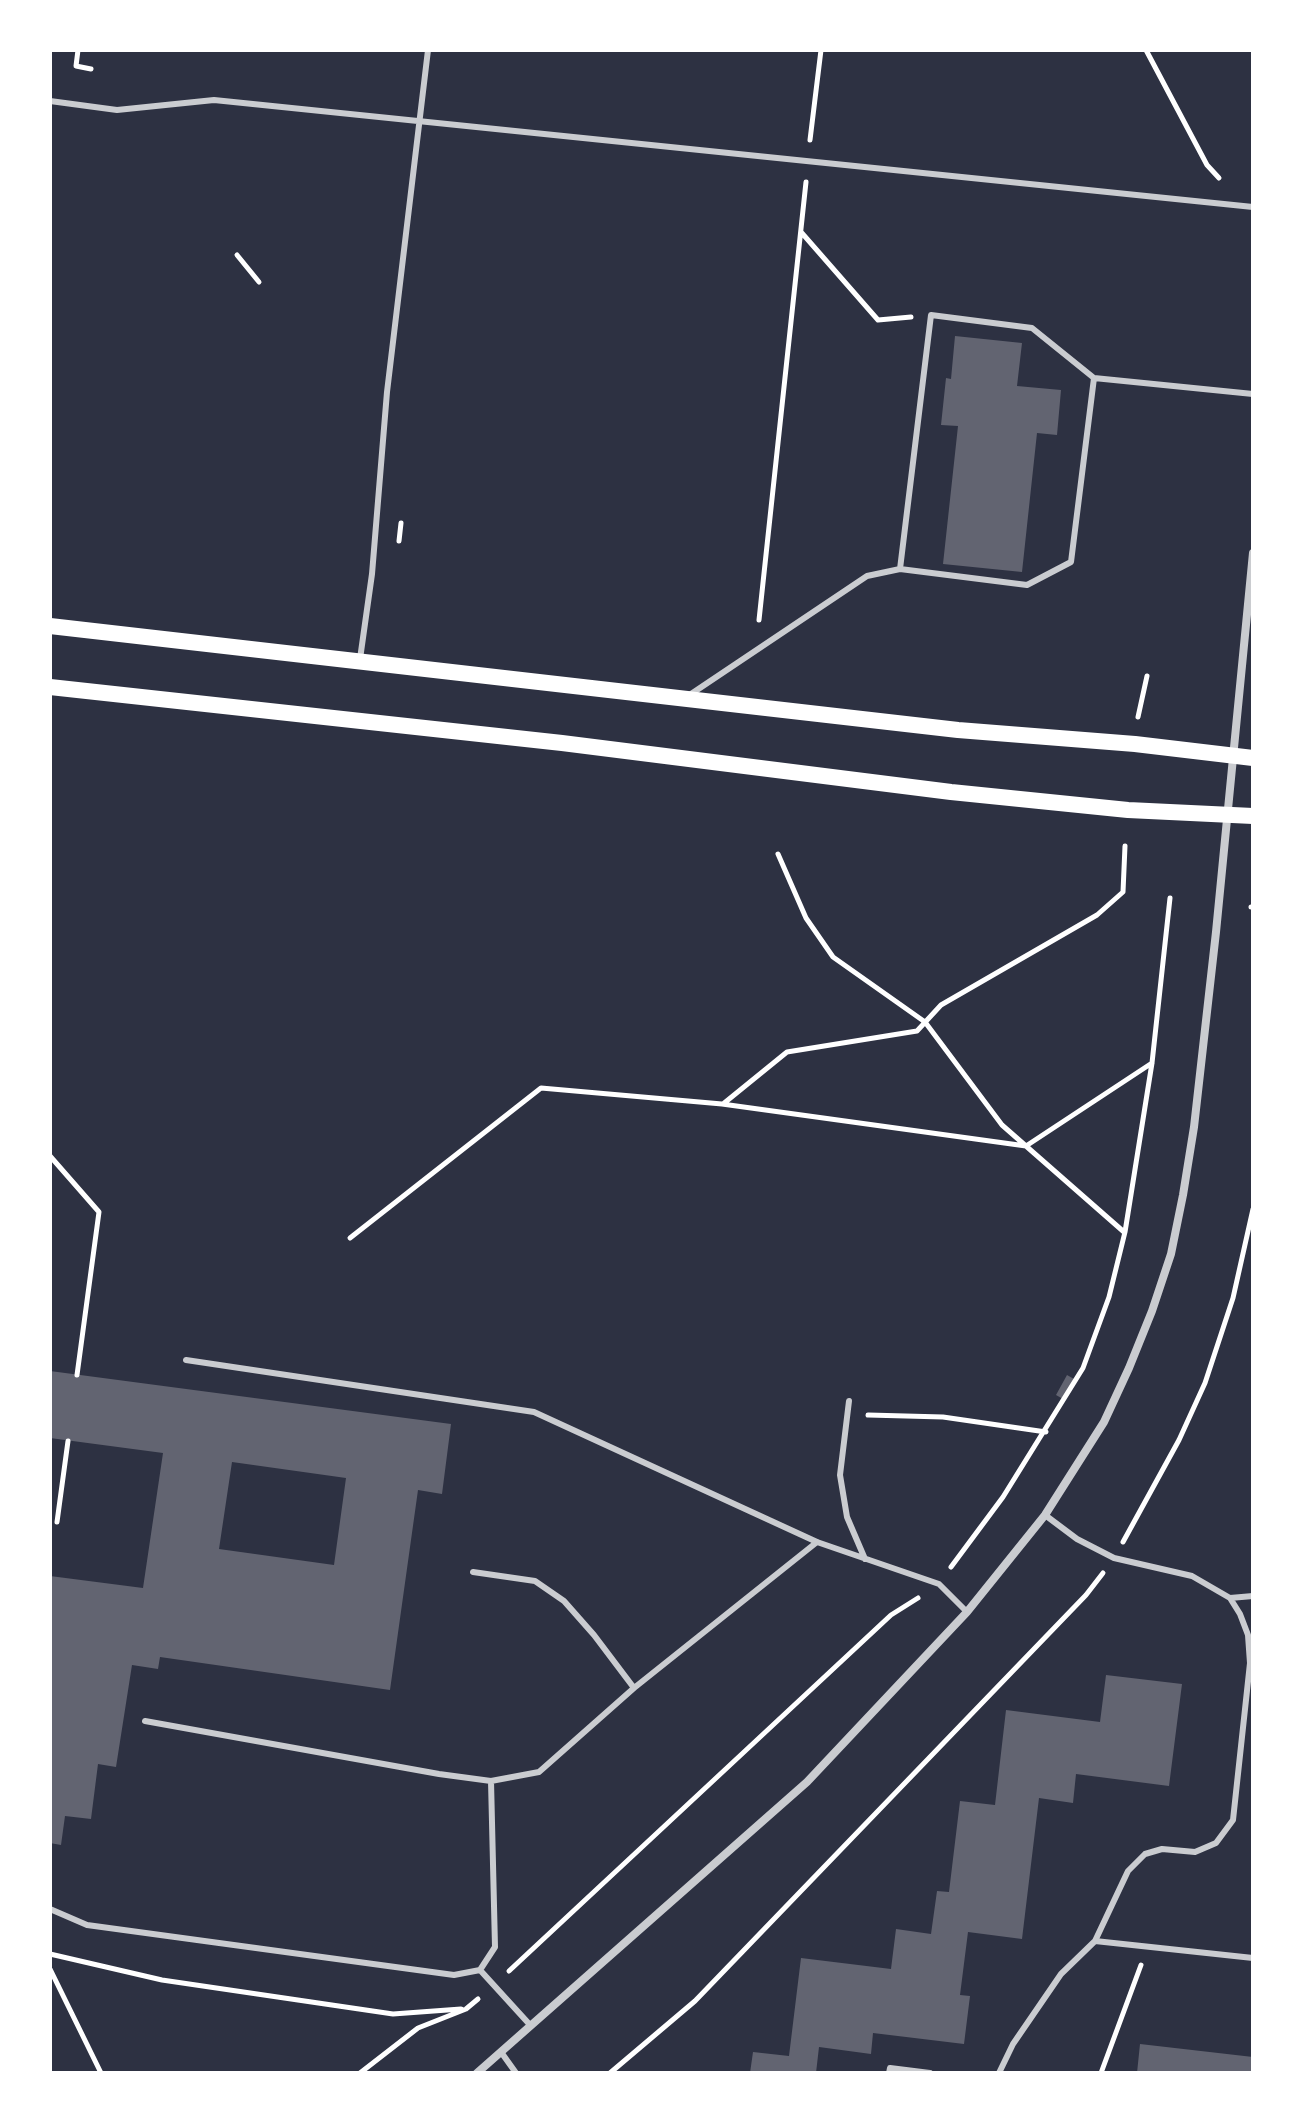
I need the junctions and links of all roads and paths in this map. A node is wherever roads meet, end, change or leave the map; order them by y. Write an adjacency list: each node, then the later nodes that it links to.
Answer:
1 (78, 50): 4 (path)
2 (428, 50): 6 (lane)
3 (1146, 50): 7 (path)
4 (91, 69)
5 (50, 101): 6 (lane)
6 (420, 122): 8 (lane); 20 (lane)
7 (1219, 178)
8 (1253, 207)
9 (237, 255): 10 (path)
10 (259, 282)
11 (931, 315): 12 (lane); 17 (lane); 18 (path)
12 (1094, 378): 13 (lane); 17 (lane)
13 (1253, 394)
14 (401, 523): 15 (path)
15 (399, 541)
16 (1253, 553): 25 (street)
17 (900, 569): 23 (lane)
18 (759, 620)
19 (50, 626): 20 (main road)
20 (360, 662): 23 (main road)
21 (1147, 676): 24 (path)
22 (50, 687): 27 (main road)
23 (685, 698): 25 (main road)
24 (1138, 717)
25 (1233, 755): 26 (main road); 27 (street)
26 (1253, 758)
27 (1227, 815): 28 (main road); 46 (street)
28 (1253, 816)
29 (1125, 846): 32 (path)
30 (778, 854): 32 (path)
31 (1170, 898): 33 (path)
32 (925, 1022): 34 (path); 35 (path)
33 (1152, 1063): 35 (path); 38 (path)
34 (722, 1104): 35 (path); 39 (path)
35 (1026, 1146): 38 (path)
36 (50, 1156): 41 (path)
37 (1253, 1209): 49 (path)
38 (1125, 1232): 44 (path)
39 (350, 1238)
40 (186, 1360): 48 (lane)
41 (77, 1375)
42 (849, 1401): 43 (lane)
43 (848, 1415): 44 (path); 50 (lane)
44 (1046, 1432): 52 (path)
45 (68, 1441): 47 (path)
46 (1045, 1515): 49 (lane); 56 (street)
47 (57, 1522)
48 (817, 1542): 50 (lane); 57 (lane)
49 (1114, 1558): 54 (lane); 75 (path)
50 (865, 1559): 52 (lane)
51 (473, 1572): 57 (lane)
52 (939, 1584): 56 (lane)
53 (1253, 1596): 54 (lane)
54 (1230, 1598): 61 (lane)
55 (902, 1608): 67 (path)
56 (967, 1612): 69 (street)
57 (634, 1688): 59 (lane)
58 (145, 1721): 59 (lane)
59 (491, 1781): 66 (lane)
60 (50, 1909): 66 (lane)
61 (1095, 1941): 62 (lane); 78 (lane)
62 (1148, 1947): 64 (lane); 79 (path)
63 (50, 1954): 68 (path)
64 (1253, 1958)
65 (50, 1969): 71 (path)
66 (480, 1970): 67 (lane)
67 (495, 1984): 68 (path); 69 (lane)
68 (466, 2009): 72 (path)
69 (531, 2026): 70 (street)
70 (501, 2052): 73 (street); 74 (lane)
71 (101, 2073)
72 (360, 2073)
73 (477, 2073)
74 (516, 2073)
75 (610, 2073)
76 (889, 2073): 77 (lane)
77 (930, 2073)
78 (999, 2073)
79 (1101, 2073)

